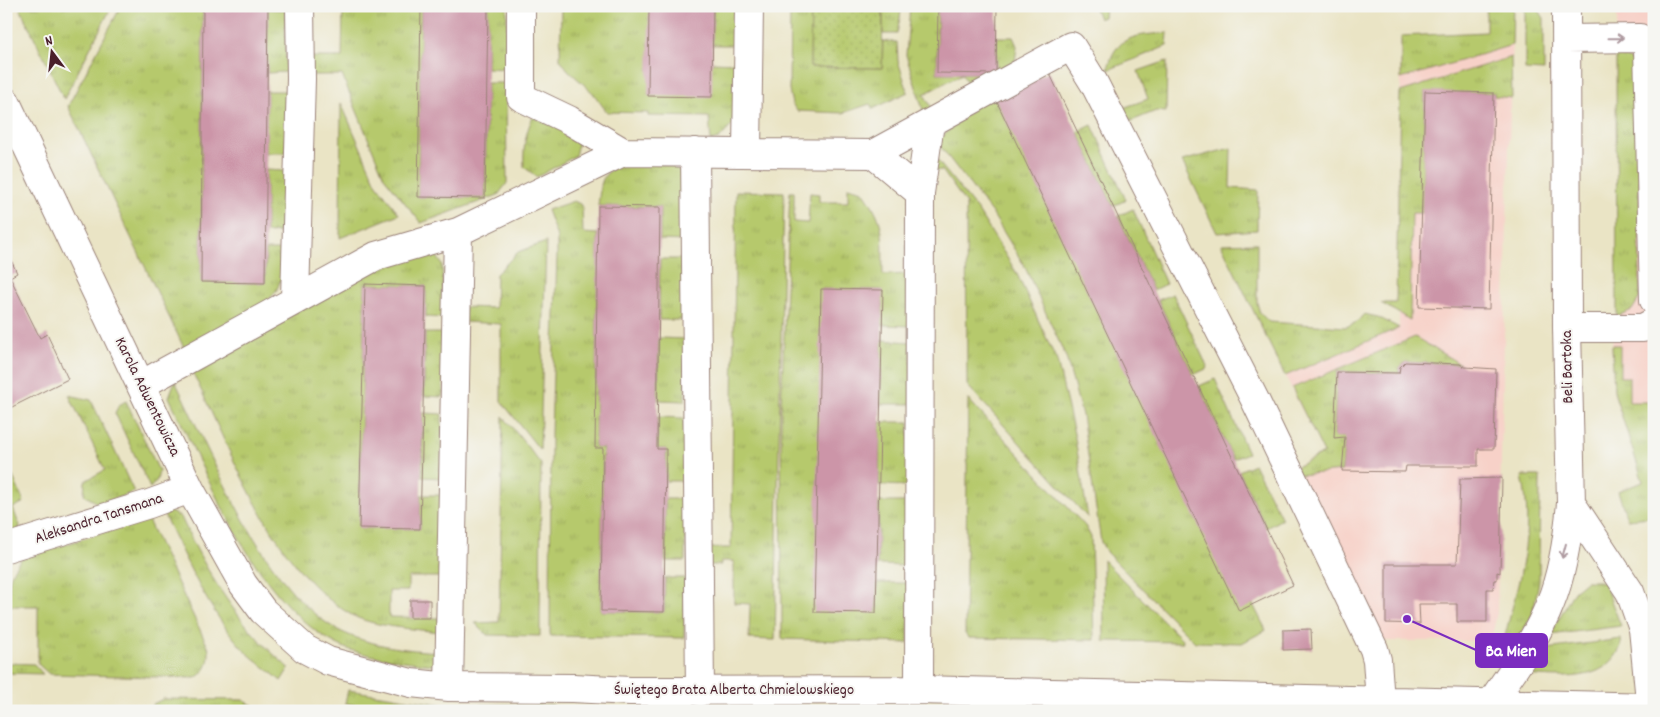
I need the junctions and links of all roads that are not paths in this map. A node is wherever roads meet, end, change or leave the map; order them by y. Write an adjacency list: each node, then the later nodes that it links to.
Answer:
1 (300, 6): 14 (street)
2 (521, 6): 9 (street)
3 (749, 6): 8 (street)
4 (1566, 6): 5 (street, Beli Bartoka)
5 (1567, 39): 15 (street, one-way to 15); 17 (street, Beli Bartoka)
6 (6, 102): 18 (street, Karola Adwentowicza)
7 (930, 123): 11 (street); 12 (street); 27 (street)
8 (747, 151): 10 (street); 11 (street)
9 (623, 152): 10 (street); 13 (street)
10 (695, 152): 25 (street)
11 (873, 154): 12 (street)
12 (920, 193): 24 (street)
13 (458, 232): 14 (street); 23 (street)
14 (294, 300): 18 (street)
15 (1654, 300)
16 (1654, 322): 17 (street)
17 (1567, 328): 20 (street, Beli Bartoka)
18 (141, 385): 19 (street, Karola Adwentowicza)
19 (190, 489): 21 (street, Aleksandra Tansmana); 22 (street, Karola Adwentowicza)
20 (1571, 503): 28 (street, Beli Bartoka, one-way to 28); 29 (street)
21 (6, 548)
22 (328, 661): 23 (street, Świętego Brata Alberta Chmielowskiego)
23 (449, 687): 26 (street, Świętego Brata Alberta Chmielowskiego)
24 (919, 690): 25 (street, Świętego Brata Alberta Chmielowskiego); 27 (street, Świętego Brata Alberta Chmielowskiego)
25 (700, 692): 26 (street, Świętego Brata Alberta Chmielowskiego)
26 (630, 701)
27 (1380, 701): 28 (street, Świętego Brata Alberta Chmielowskiego)
28 (1491, 703): 29 (street, Świętego Brata Alberta Chmielowskiego)
29 (1652, 708)

